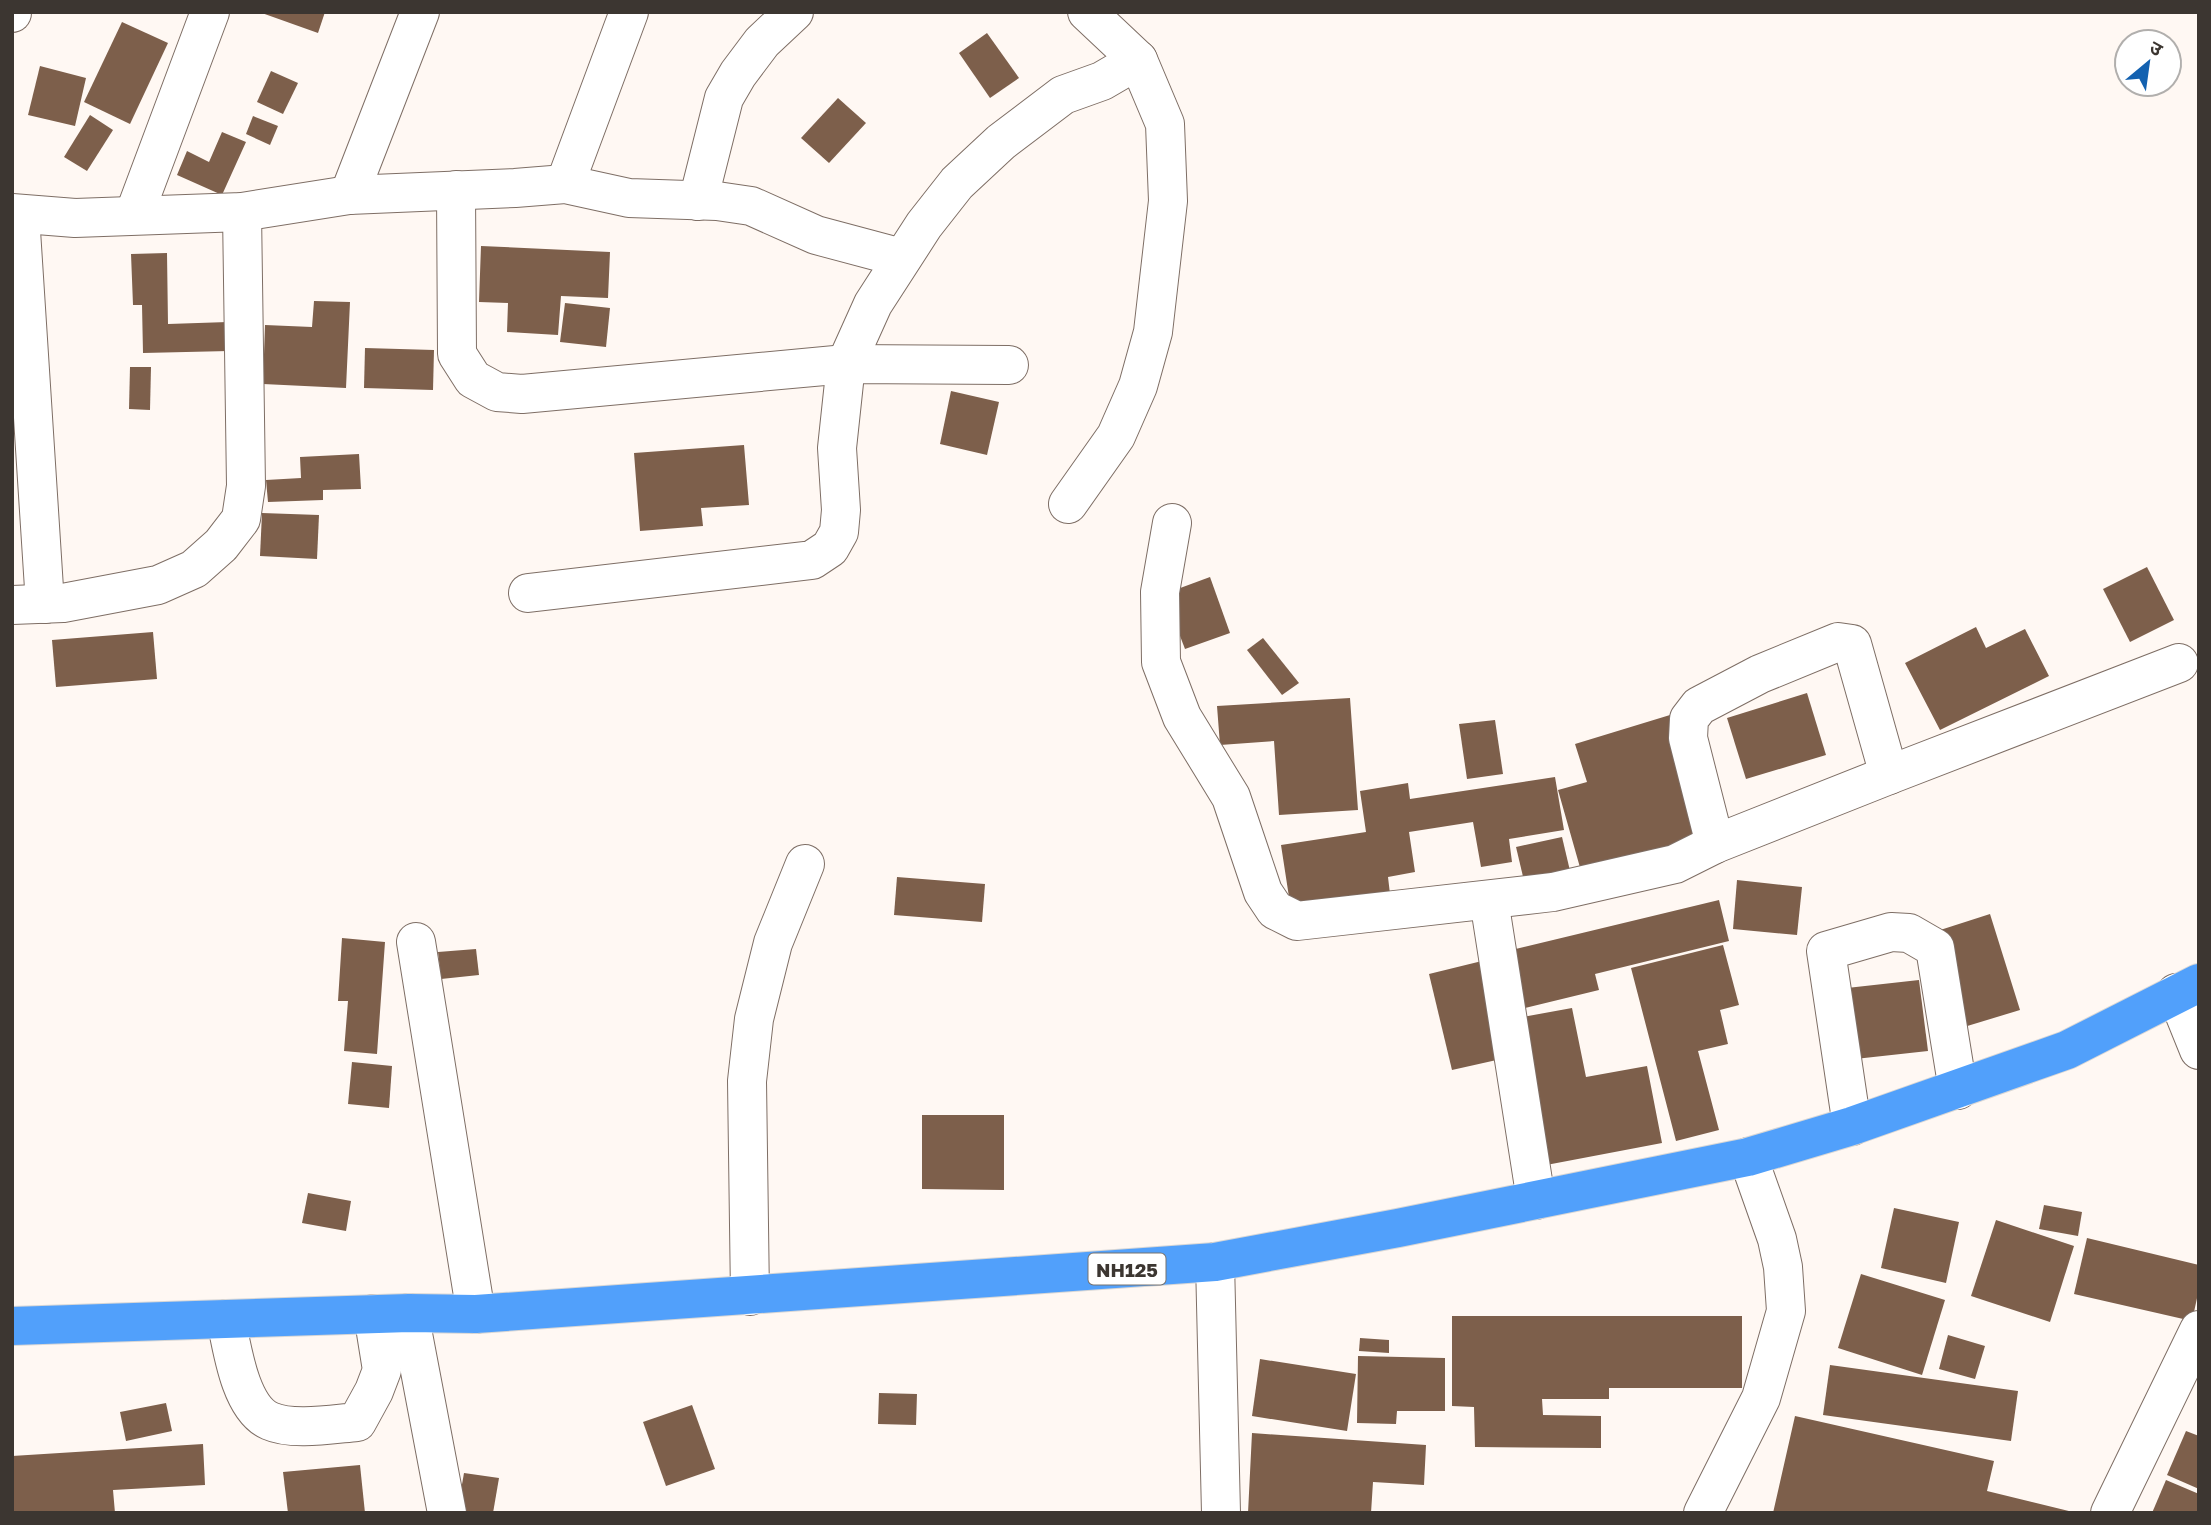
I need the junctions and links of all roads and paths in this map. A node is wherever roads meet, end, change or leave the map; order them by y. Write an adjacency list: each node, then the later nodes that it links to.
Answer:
1 (209, 12): 13 (street)
2 (420, 12): 9 (street)
3 (629, 12): 7 (street)
4 (794, 12): 10 (street)
5 (1087, 12): 6 (street)
6 (1138, 60): 14 (street); 17 (street)
7 (565, 184): 8 (street); 10 (street)
8 (456, 190): 9 (street); 15 (street)
9 (348, 195): 11 (street)
10 (698, 201): 14 (street)
11 (242, 212): 13 (street); 20 (street)
12 (16, 214): 13 (street); 20 (street)
13 (134, 215)
14 (902, 258): 15 (street)
15 (846, 364): 16 (street); 19 (street)
16 (1009, 365)
17 (1068, 505)
18 (1172, 523): 25 (street)
19 (528, 593)
20 (28, 604)
21 (2179, 663): 22 (street)
22 (1889, 775): 23 (street); 23 (street)
23 (1715, 844): 25 (street)
24 (805, 864): 34 (street)
25 (1489, 900): 32 (street)
26 (416, 942): 36 (street)
27 (2187, 988): 28 (street); 29 (highway, NH125)
28 (2199, 1050)
29 (1958, 1090): 30 (highway, NH125); 30 (street)
30 (1852, 1126): 31 (highway, NH125)
31 (1748, 1157): 32 (highway, NH125); 42 (street)
32 (1536, 1200): 33 (highway, NH125)
33 (1215, 1262): 34 (highway, NH125); 41 (street)
34 (750, 1296): 36 (highway, NH125)
35 (391, 1313): 36 (highway, NH125); 37 (highway, NH125); 37 (street); 40 (street)
36 (476, 1314)
37 (226, 1319): 38 (highway, NH125)
38 (12, 1326)
39 (2199, 1330): 43 (street)
40 (447, 1513)
41 (1221, 1513)
42 (1703, 1513)
43 (2110, 1513)

